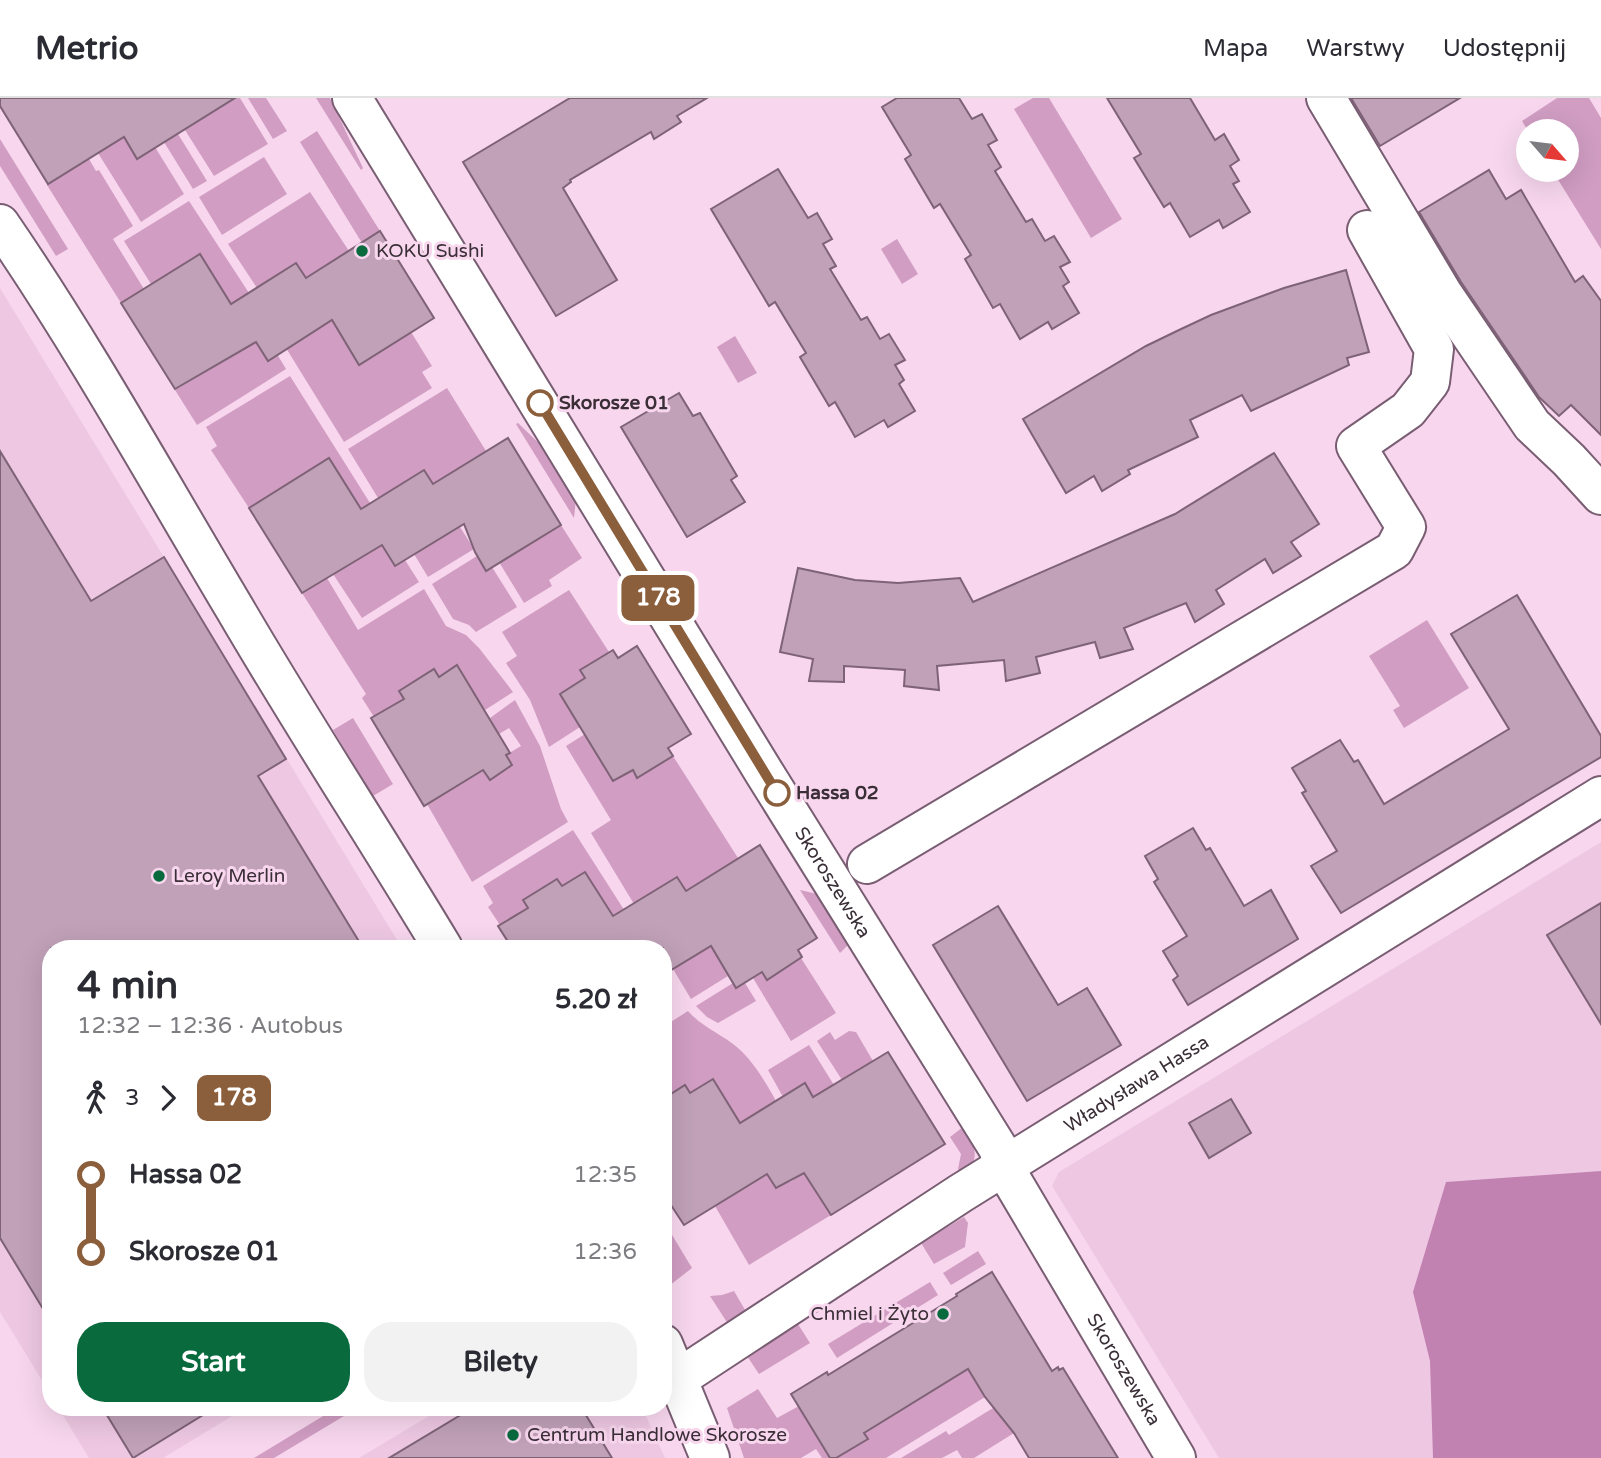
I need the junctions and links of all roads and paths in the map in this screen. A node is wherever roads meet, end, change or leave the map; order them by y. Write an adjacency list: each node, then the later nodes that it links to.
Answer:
1 (352, 98): 9 (street, Skoroszewska)
2 (1326, 98): 5 (street)
3 (0, 224): 8 (street)
4 (1367, 230): 7 (street)
5 (1601, 495)
6 (1601, 796): 9 (street, Władysława Hassa)
7 (867, 864)
8 (438, 940)
9 (1004, 1167): 11 (street, Władysława Hassa); 13 (street, Skoroszewska)
10 (672, 1363): 11 (street)
11 (679, 1378): 12 (street)
12 (710, 1458)
13 (1176, 1458)

